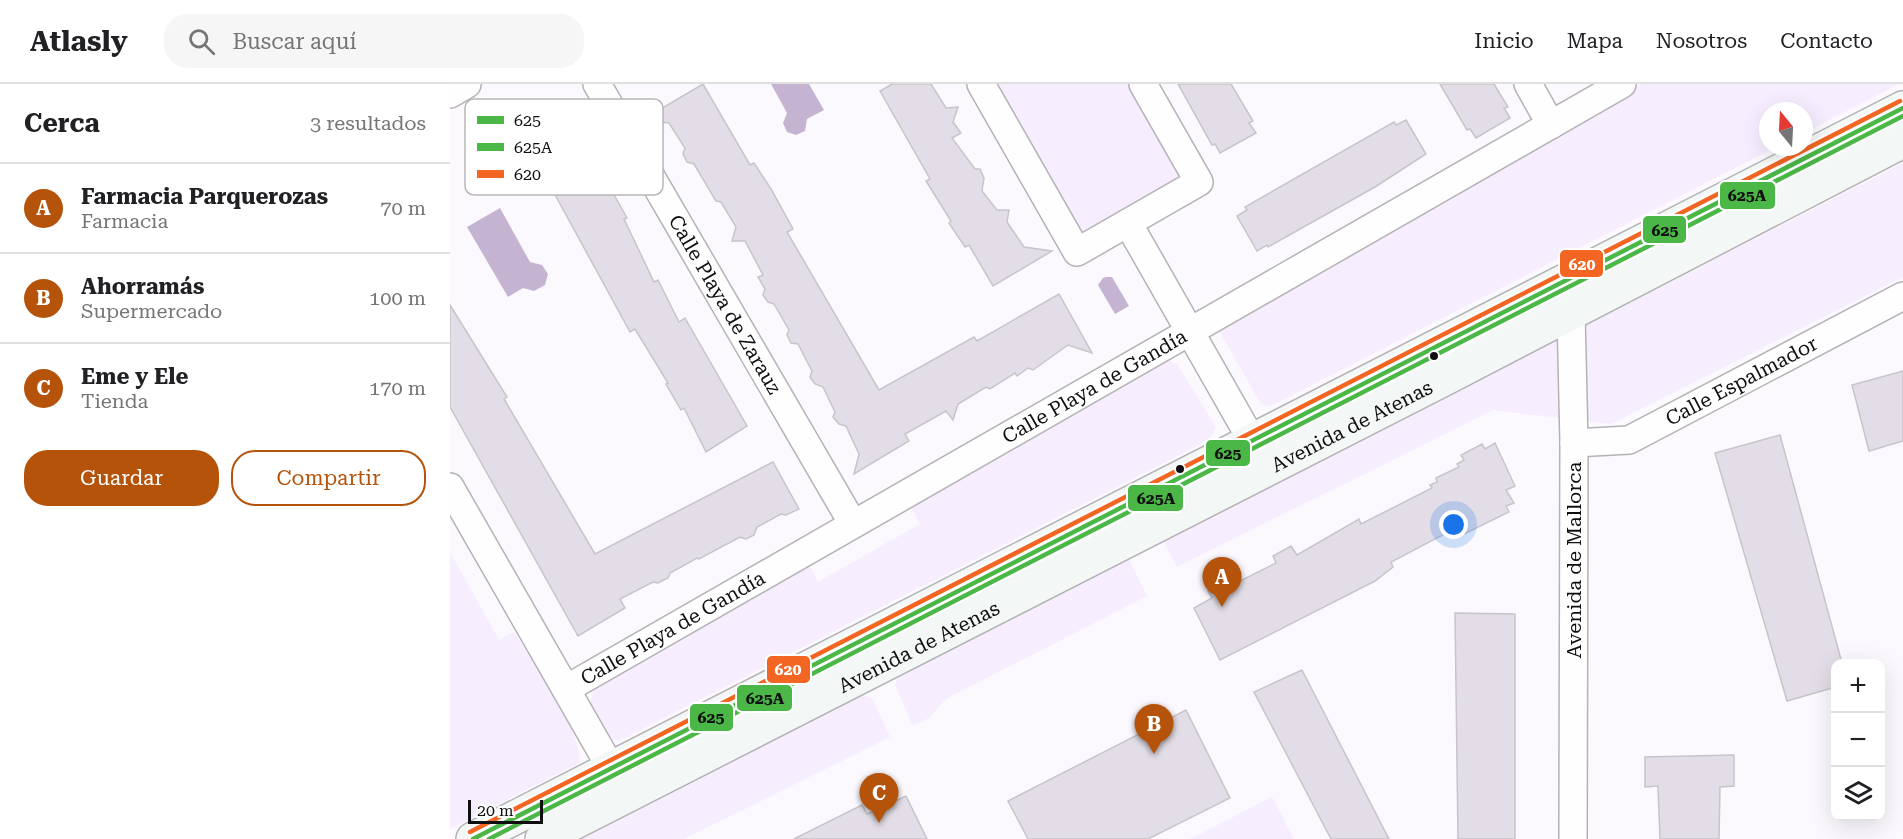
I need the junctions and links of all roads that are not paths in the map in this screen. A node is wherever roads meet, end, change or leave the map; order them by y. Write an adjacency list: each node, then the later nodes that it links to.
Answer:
1 (467, 84): 7 (street)
2 (597, 84): 8 (street, Calle Playa de Zarauz)
3 (981, 84): 13 (street)
4 (1143, 84): 13 (street)
5 (1528, 84): 10 (street)
6 (1622, 84): 10 (street, Calle Playa de Gandía)
7 (450, 94)
8 (606, 99)
9 (1903, 108): 15 (main road, Avenida de Atenas)
10 (1551, 125): 16 (street, Calle Playa de Gandía)
11 (1903, 141): 15 (main road, Avenida de Atenas)
12 (662, 195): 20 (street, Calle Playa de Zarauz)
13 (1128, 223): 16 (street)
14 (1903, 296): 17 (street, Calle Espalmador)
15 (1563, 299): 17 (street, Avenida de Mallorca); 18 (main road, Avenida de Atenas)
16 (1189, 330): 18 (street); 20 (street, Calle Playa de Gandía)
17 (1574, 443): 25 (street, Avenida de Mallorca)
18 (1260, 454): 22 (main road, Avenida de Atenas); 24 (main road, Avenida de Atenas)
19 (450, 487): 21 (street)
20 (853, 524): 21 (street, Calle Playa de Gandía)
21 (566, 688): 22 (street)
22 (611, 768): 23 (main road, Avenida de Atenas)
23 (473, 839)
24 (542, 839)
25 (1573, 839)

